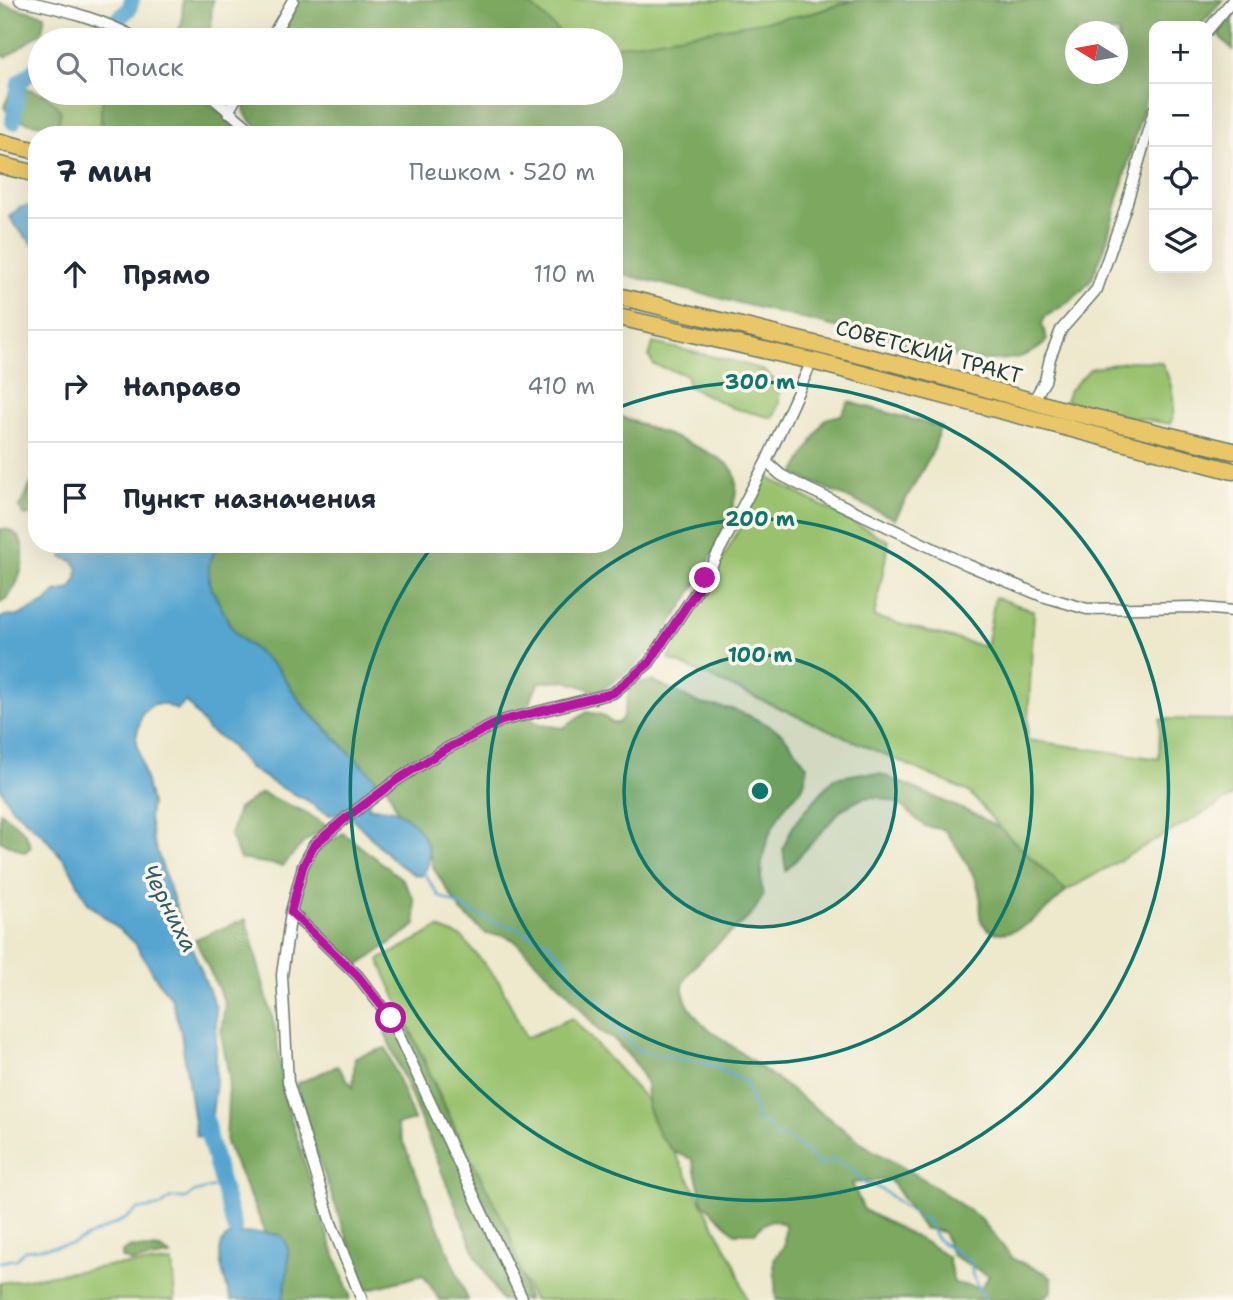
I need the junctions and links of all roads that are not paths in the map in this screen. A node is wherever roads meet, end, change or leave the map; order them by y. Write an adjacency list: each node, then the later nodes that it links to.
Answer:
1 (20, 0): 5 (street)
2 (293, 0): 6 (street)
3 (1233, 0): 4 (street)
4 (1212, 26)
5 (119, 28)
6 (277, 28)
7 (220, 105): 9 (street)
8 (232, 105): 9 (street)
9 (228, 112): 10 (street)
10 (246, 126)
11 (1149, 127): 19 (street)
12 (0, 142): 13 (highway)
13 (28, 149)
14 (0, 165): 15 (highway)
15 (28, 172)
16 (623, 297): 19 (highway, СОВЕТСКИЙ ТРАКТ)
17 (623, 318): 18 (highway, СОВЕТСКИЙ ТРАКТ)
18 (812, 362): 21 (street); 22 (highway, СОВЕТСКИЙ ТРАКТ)
19 (1033, 401): 20 (highway, СОВЕТСКИЙ ТРАКТ)
20 (1233, 451)
21 (766, 462): 23 (street); 24 (street)
22 (1233, 471)
23 (1233, 611)
24 (291, 912): 25 (street); 26 (street)
25 (362, 1300)
26 (523, 1300)

